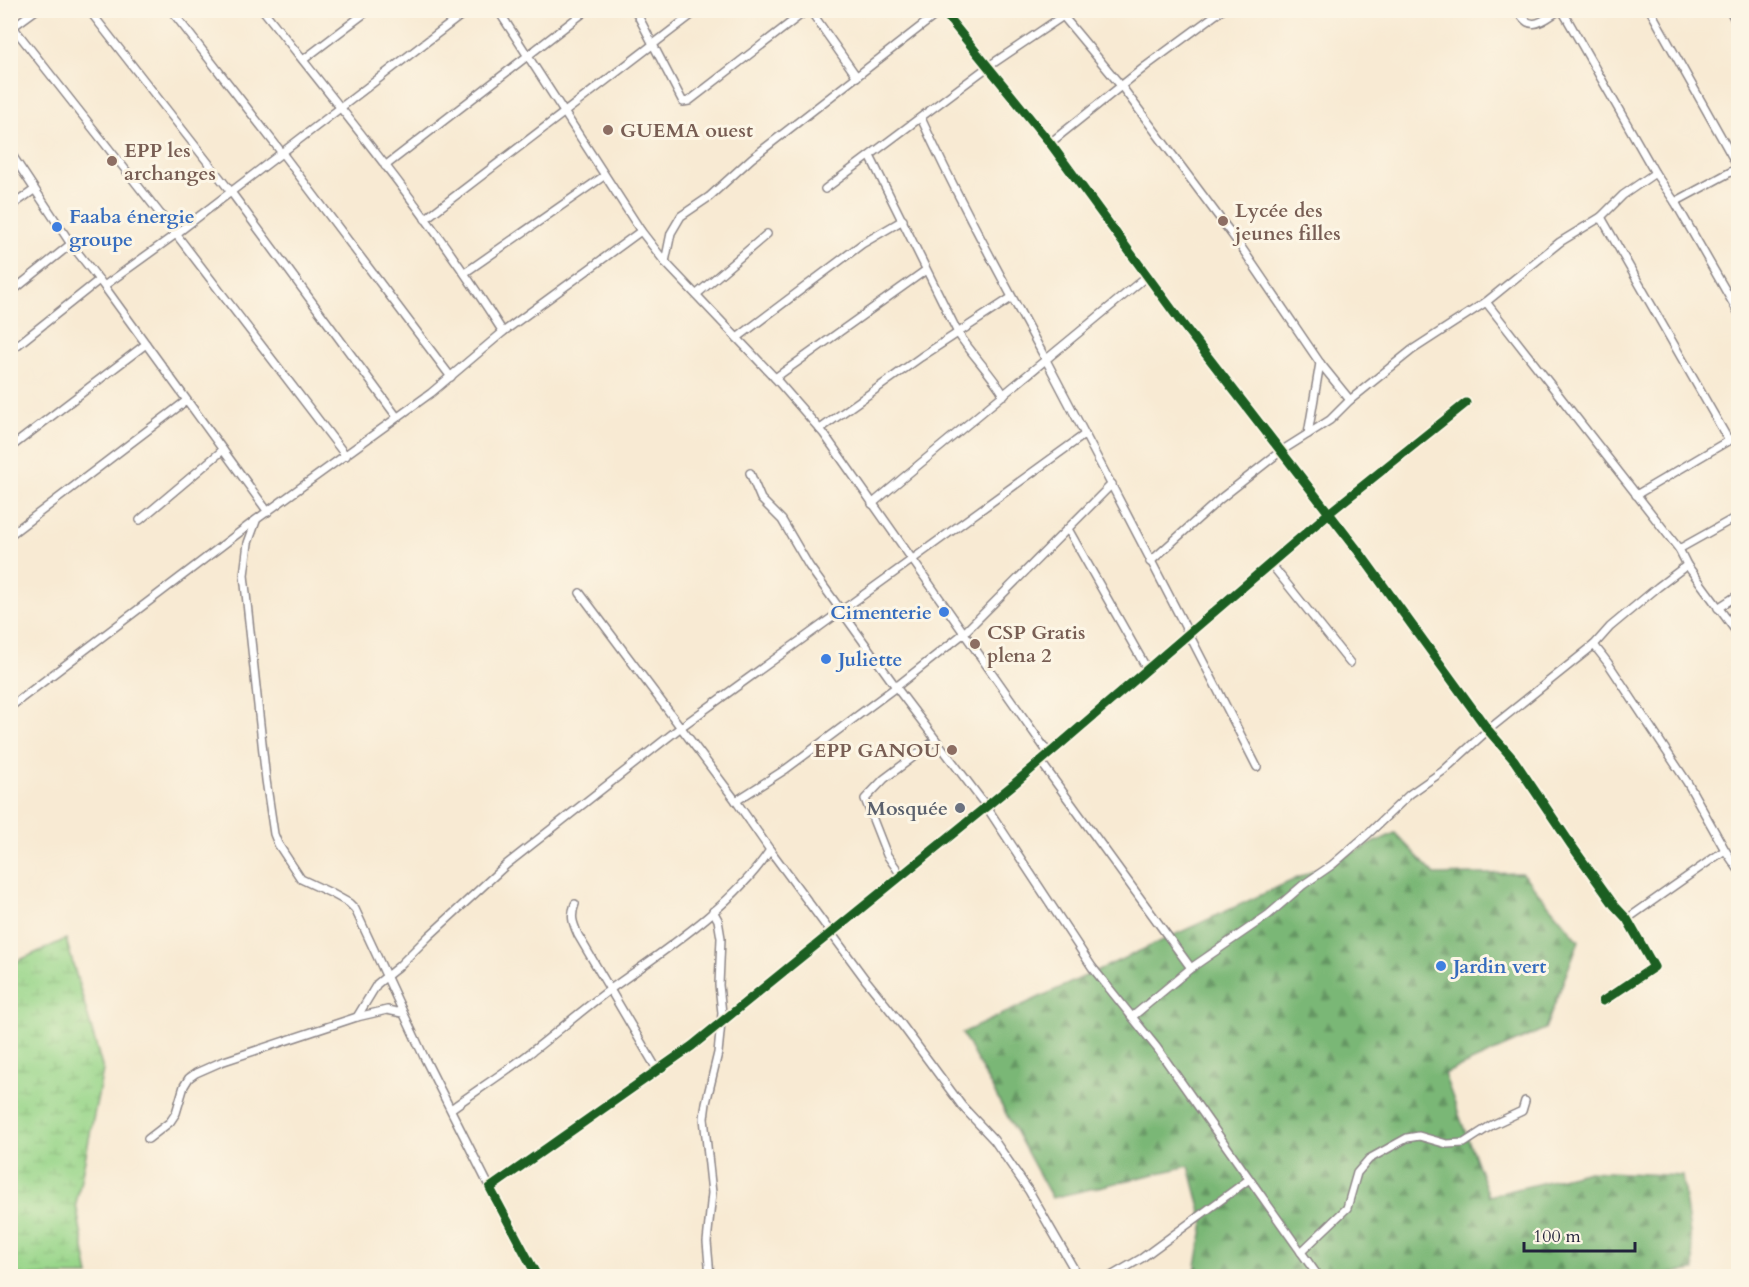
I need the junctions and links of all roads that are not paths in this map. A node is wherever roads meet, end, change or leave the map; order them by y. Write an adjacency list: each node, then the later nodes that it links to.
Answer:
1 (36, 10): 20 (street)
2 (89, 10): 40 (street)
3 (171, 10): 32 (street)
4 (369, 10): 23 (street)
5 (468, 10): 27 (street)
6 (498, 10): 22 (street)
7 (587, 10): 22 (street)
8 (635, 10): 21 (street)
9 (698, 10): 21 (street)
10 (808, 10): 21 (street); 25 (street)
11 (942, 10): 24 (street); 25 (street)
12 (1222, 10): 26 (street)
13 (1518, 10): 14 (street)
14 (1561, 10): 36 (street)
15 (1650, 10): 35 (street)
16 (1730, 10): 19 (street)
17 (265, 11): 23 (street)
18 (1061, 13): 24 (street); 26 (street)
19 (1738, 26)
20 (12, 28): 47 (street)
21 (652, 46): 28 (street)
22 (528, 56): 28 (street); 34 (street)
23 (303, 60): 27 (street)
24 (988, 66): 29 (street); 30 (street)
25 (857, 77): 50 (street)
26 (1122, 87): 30 (street); 66 (street)
27 (341, 108): 32 (street); 34 (street)
28 (564, 113): 37 (street); 44 (street)
29 (921, 118): 33 (street); 57 (street)
30 (1050, 143): 53 (street)
31 (10, 152): 39 (street)
32 (282, 153): 40 (street); 67 (street)
33 (870, 156): 38 (street); 45 (street)
34 (385, 166): 44 (street)
35 (1738, 167): 41 (street)
36 (1655, 173): 41 (street); 43 (street)
37 (604, 177): 46 (street); 52 (street)
38 (825, 189)
39 (34, 190): 42 (street); 49 (street)
40 (231, 192): 47 (street); 73 (street)
41 (1675, 202): 59 (street)
42 (10, 207)
43 (1601, 217): 58 (street); 78 (street)
44 (425, 219): 52 (street)
45 (903, 220): 51 (street); 62 (street)
46 (641, 231): 50 (street); 60 (street)
47 (176, 234): 54 (street); 82 (street)
48 (767, 234): 56 (street)
49 (71, 244): 54 (street); 55 (street)
50 (665, 262): 56 (street)
51 (926, 270): 61 (street); 68 (street)
52 (466, 272): 60 (street)
53 (1147, 276): 65 (street); 81 (street)
54 (101, 283): 63 (street); 64 (street)
55 (10, 293)
56 (697, 294): 62 (street)
57 (1011, 298): 61 (street); 65 (street)
58 (1486, 302): 70 (street); 85 (street)
59 (1738, 312)
60 (503, 332): 67 (street)
61 (958, 333): 69 (street); 74 (street)
62 (737, 338): 68 (street)
63 (146, 344): 71 (street); 79 (street)
64 (10, 351)
65 (1045, 359): 69 (street); 76 (street)
66 (1320, 363): 70 (street); 75 (street)
67 (451, 377): 73 (street)
68 (775, 378): 74 (street)
69 (1004, 395): 86 (street)
70 (1350, 400): 75 (street)
71 (186, 401): 80 (street); 93 (street)
72 (1466, 403): 88 (street)
73 (397, 417): 82 (street)
74 (820, 429): 86 (street)
75 (1308, 434): 81 (street)
76 (1084, 435): 84 (street); 95 (street)
77 (1738, 435): 78 (street)
78 (1729, 441): 85 (street)
79 (15, 444)
80 (223, 450): 87 (street); 91 (street)
81 (1281, 451): 88 (street); 96 (street)
82 (346, 456): 87 (street)
83 (750, 473): 102 (street)
84 (1112, 484): 92 (street); 96 (street)
85 (1636, 495): 94 (street)
86 (872, 504): 95 (street)
87 (268, 512): 90 (street)
88 (1329, 513): 97 (street); 112 (street)
89 (1738, 516): 94 (street)
90 (257, 519): 110 (street); 128 (street)
91 (140, 520)
92 (1068, 529): 104 (street); 108 (street)
93 (10, 535)
94 (1678, 549): 98 (street)
95 (911, 559): 102 (street); 104 (street)
96 (1150, 562): 103 (street)
97 (1271, 564): 103 (street); 107 (street)
98 (1687, 565): 101 (street); 106 (street)
99 (580, 592): 111 (street)
100 (1738, 595): 101 (street)
101 (1718, 608): 105 (street)
102 (842, 611): 109 (street); 111 (street)
103 (1189, 633): 108 (street); 116 (street)
104 (963, 634): 109 (street); 114 (street)
105 (1738, 634)
106 (1594, 645): 112 (street); 120 (street)
107 (1350, 663)
108 (1147, 669): 114 (street)
109 (896, 687): 117 (street); 118 (street)
110 (10, 707)
111 (681, 727): 117 (street); 128 (street)
112 (1488, 730): 125 (street); 127 (street)
113 (932, 743): 122 (street)
114 (1049, 754): 115 (street)
115 (1041, 762): 118 (street); 127 (street)
116 (1257, 767)
117 (736, 801): 119 (street)
118 (986, 806): 122 (street); 133 (street)
119 (770, 850): 124 (street); 126 (street)
120 (1725, 850): 121 (street); 125 (street)
121 (1738, 869)
122 (901, 875): 126 (street)
123 (575, 904): 129 (street)
124 (713, 911): 129 (street); 134 (street)
125 (1627, 919): 130 (street)
126 (831, 932): 134 (street); 144 (street)
127 (1191, 968): 133 (street)
128 (386, 978): 131 (street); 132 (street)
129 (612, 989): 135 (street); 137 (street)
130 (1603, 1001)
131 (402, 1013): 132 (street); 137 (street)
132 (357, 1017): 138 (street)
133 (1132, 1017): 139 (street)
134 (721, 1022): 135 (street); 143 (street)
135 (658, 1071): 140 (street)
136 (1525, 1101): 141 (street)
137 (451, 1109): 140 (street)
138 (148, 1138)
139 (1248, 1180): 141 (street); 145 (street)
140 (490, 1188): 142 (street)
141 (1301, 1252): 146 (street)
142 (537, 1276)
143 (710, 1276)
144 (1078, 1276)
145 (1111, 1276)
146 (1318, 1276)

